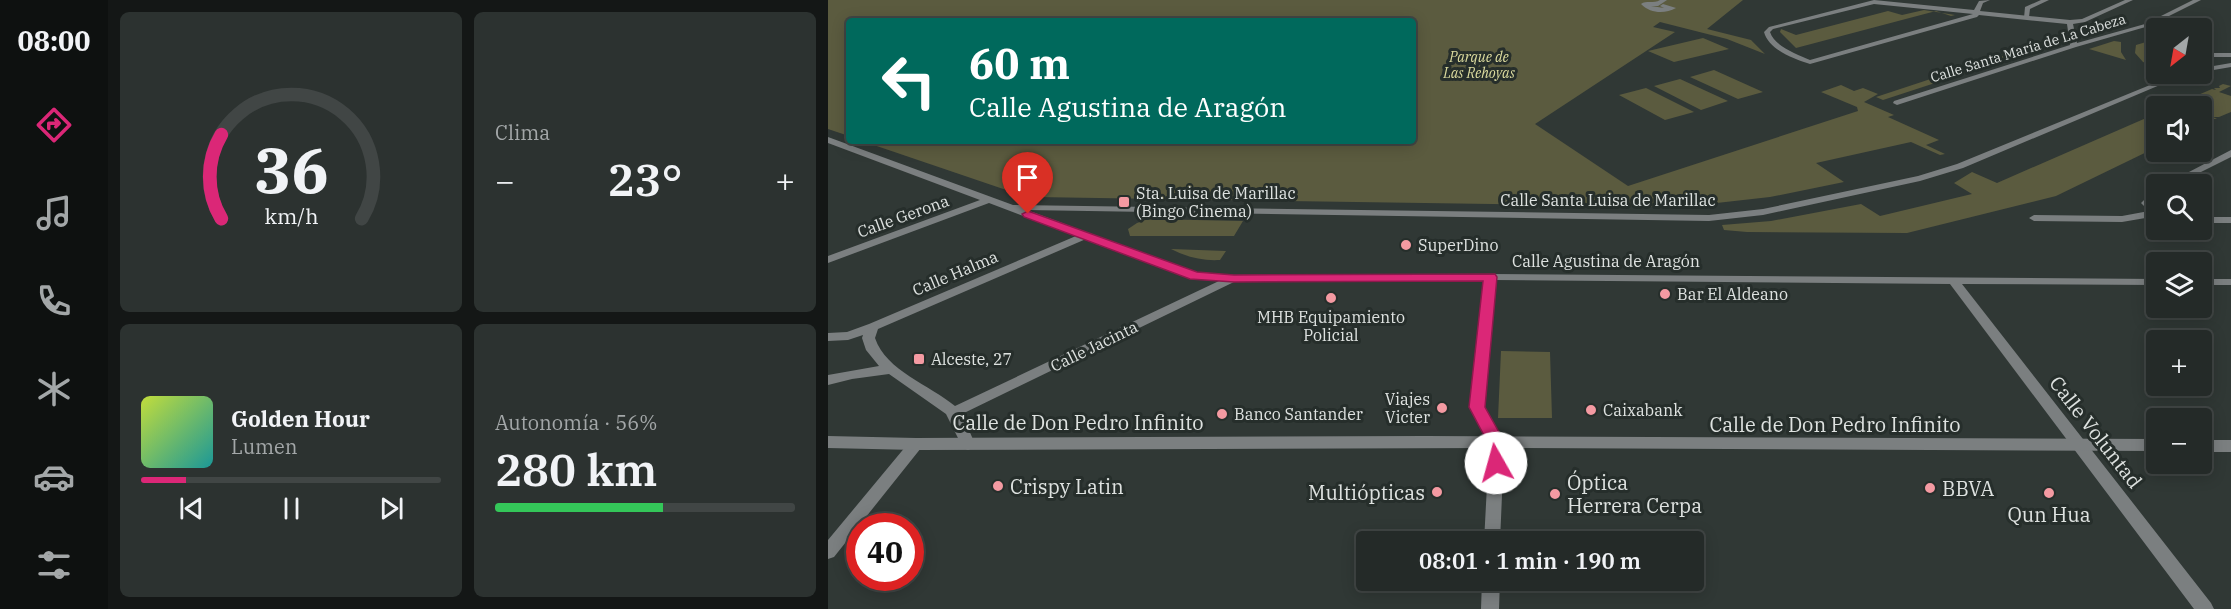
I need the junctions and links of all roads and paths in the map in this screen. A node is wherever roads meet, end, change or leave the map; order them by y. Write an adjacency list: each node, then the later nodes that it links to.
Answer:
1 (1664, 0): 2 (street)
2 (1673, 0)
3 (2046, 0): 8 (street)
4 (2130, 0): 9 (street)
5 (2198, 0): 10 (street, Calle Santa María de La Cabeza)
6 (1981, 1): 7 (street)
7 (1977, 12): 7 (street); 8 (street)
8 (2026, 18): 9 (street)
9 (2070, 22): 10 (street)
10 (2074, 46): 16 (street, Calle Santa María de La Cabeza)
11 (2212, 55): 12 (street)
12 (2231, 55)
13 (2231, 65): 14 (street)
14 (2212, 68)
15 (2158, 84): 23 (street, Calle Santa Luisa de Marillac)
16 (1897, 103)
17 (828, 140): 18 (street, Calle Agustina de Aragón)
18 (844, 145): 19 (street); 22 (street, Calle Agustina de Aragón)
19 (828, 151)
20 (2231, 153): 21 (street)
21 (2190, 174)
22 (989, 200): 23 (street, Calle Agustina de Aragón); 29 (street, Calle Gerona)
23 (1010, 207): 28 (street, Calle Agustina de Aragón)
24 (2146, 215): 25 (street)
25 (2034, 218)
26 (2212, 220): 27 (street)
27 (2231, 220)
28 (1084, 236): 31 (street, Calle Agustina de Aragón); 36 (street, Calle Halma)
29 (828, 260)
30 (1490, 277): 31 (street, Calle Agustina de Aragón); 32 (street, Calle Agustina de Aragón); 42 (street)
31 (1234, 279): 40 (street, Calle Jacinta)
32 (1953, 280): 33 (street, Calle Agustina de Aragón); 45 (street, Calle Voluntad)
33 (2146, 282)
34 (2212, 282): 35 (street)
35 (2231, 282)
36 (873, 327): 37 (street, Calle Halma); 38 (street)
37 (828, 337)
38 (890, 369): 39 (street); 40 (street)
39 (828, 380)
40 (954, 412): 44 (street)
41 (828, 442): 43 (street, Calle de Don Pedro Infinito)
42 (1497, 443): 44 (street, Calle de Don Pedro Infinito); 45 (street, Calle de Don Pedro Infinito); 49 (street)
43 (916, 444): 44 (street, Calle de Don Pedro Infinito); 50 (street)
44 (968, 444)
45 (2080, 445): 46 (street, Calle de Don Pedro Infinito); 53 (street, Calle Voluntad)
46 (2146, 445)
47 (2212, 446): 48 (street)
48 (2231, 446)
49 (1493, 531)
50 (828, 552)
51 (1491, 591): 52 (street)
52 (1490, 609)
53 (2205, 609)

